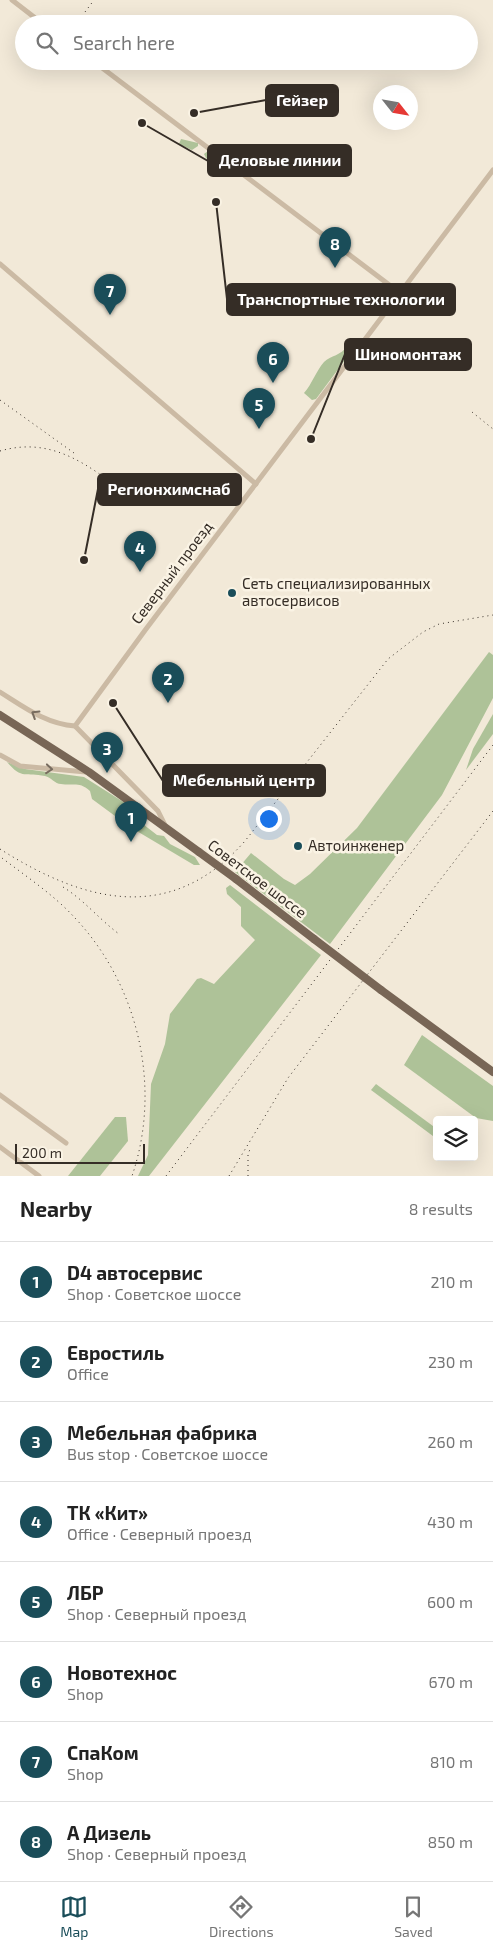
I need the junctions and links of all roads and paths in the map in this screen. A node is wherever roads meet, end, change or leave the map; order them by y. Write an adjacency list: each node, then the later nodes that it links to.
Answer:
1 (12, 0): 2 (street)
2 (31, 15)
3 (105, 70): 6 (street)
4 (493, 170): 6 (street, Северный проезд)
5 (0, 264): 7 (street)
6 (400, 293): 7 (street, Северный проезд)
7 (256, 484): 10 (street, Северный проезд)
8 (0, 692): 10 (street, one-way to 8)
9 (0, 715): 12 (main road, Советское шоссе)
10 (75, 726): 13 (street)
11 (0, 755): 12 (street, one-way to 12)
12 (89, 772): 13 (main road, Советское шоссе)
13 (165, 825): 14 (main road, Советское шоссе, bridge)
14 (493, 1072)
15 (0, 1095): 16 (street)
16 (66, 1143)
17 (0, 1146): 18 (street)
18 (38, 1176)

